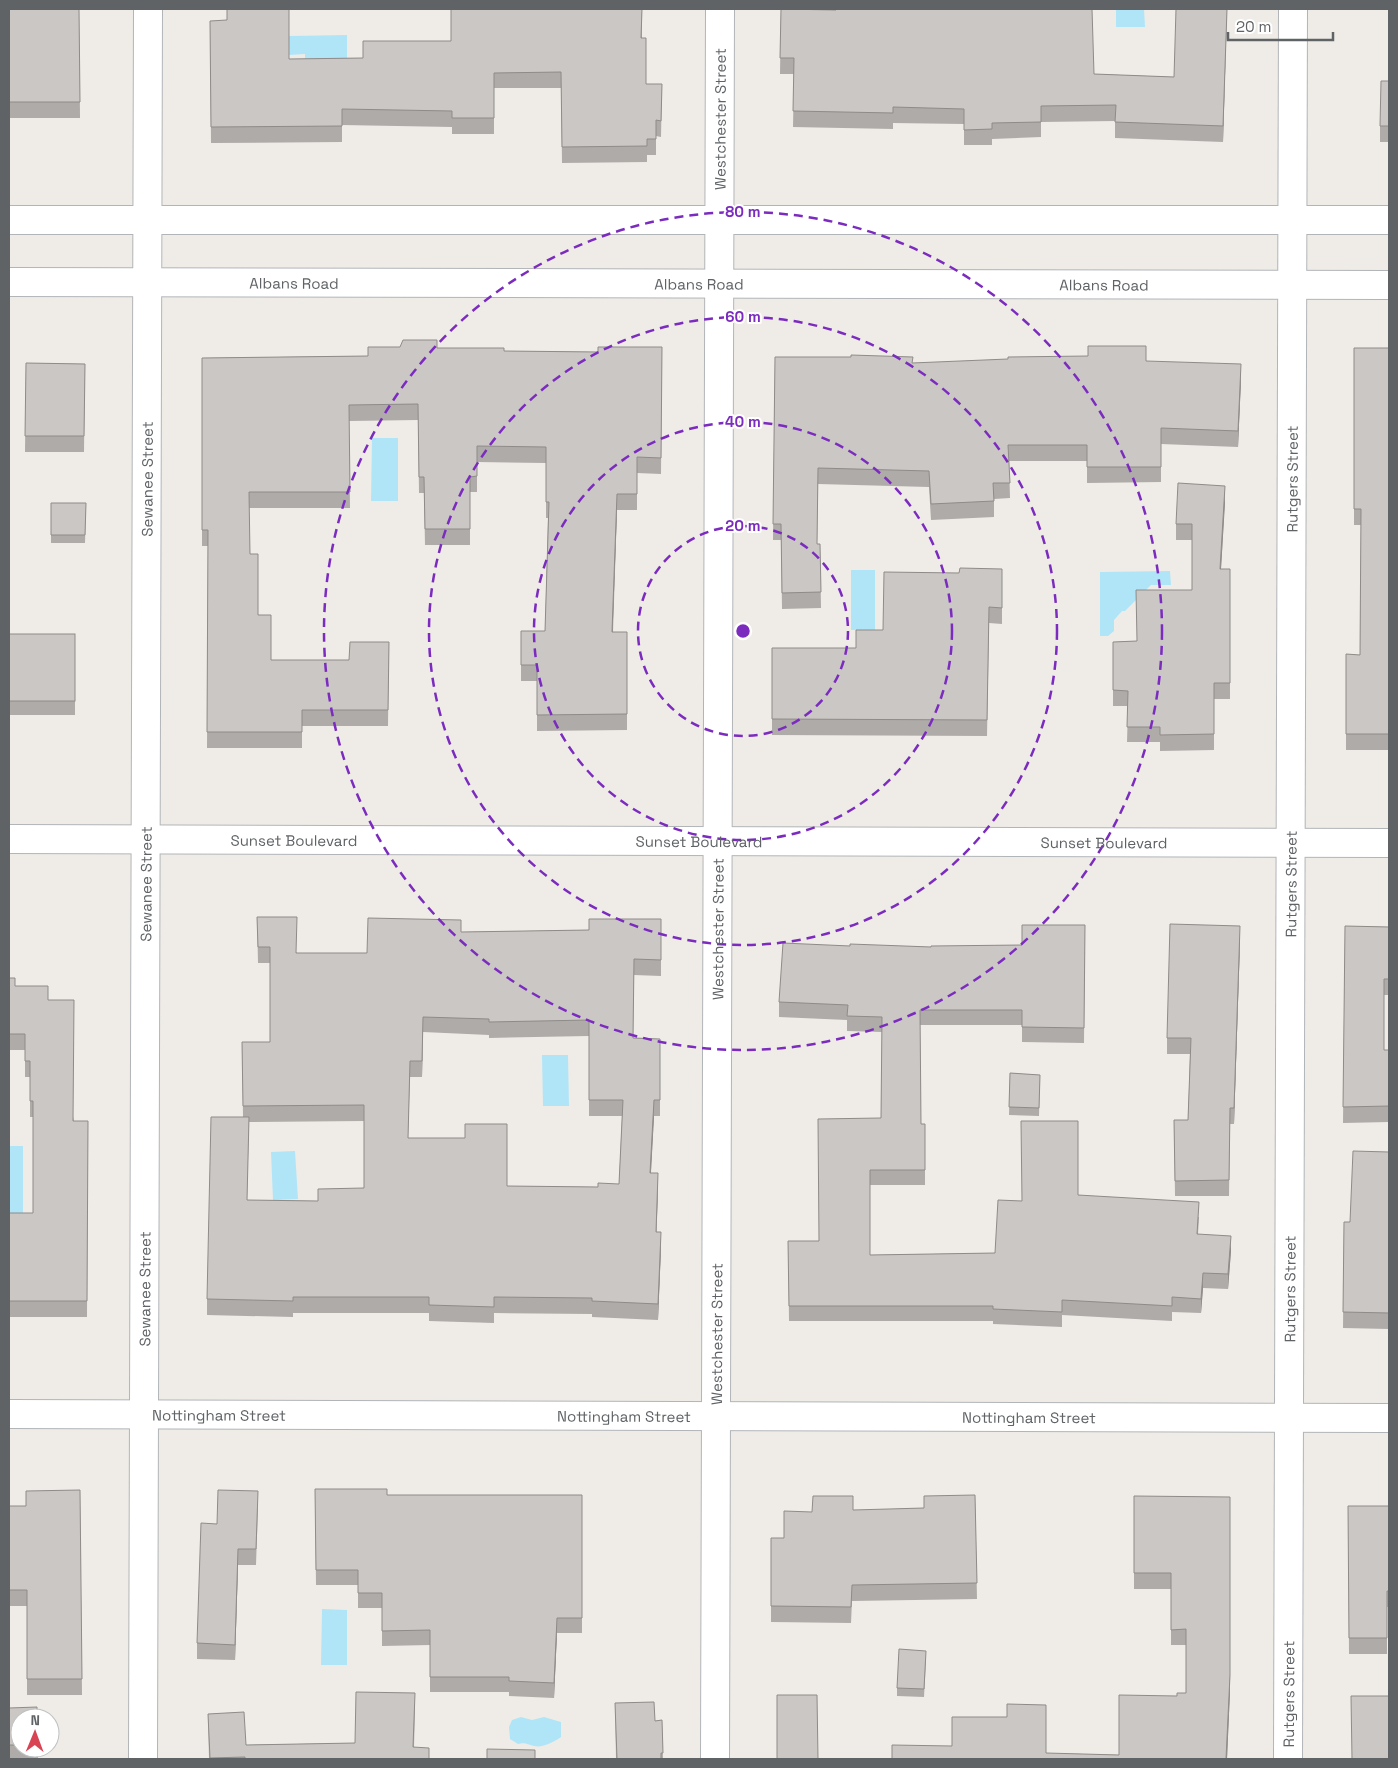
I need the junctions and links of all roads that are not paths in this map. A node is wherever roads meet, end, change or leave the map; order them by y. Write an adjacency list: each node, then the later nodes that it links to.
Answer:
1 (148, 9): 8 (street, Sewanee Street)
2 (720, 9): 4 (street, Westchester Street)
3 (1292, 9): 6 (street, Rutgers Street)
4 (719, 219): 6 (street); 8 (street); 11 (street, Westchester Street)
5 (9, 220): 8 (street)
6 (1292, 220): 7 (street); 12 (street, Rutgers Street)
7 (1389, 220)
8 (147, 221): 10 (street, Sewanee Street)
9 (9, 282): 10 (street, Albans Road)
10 (147, 283): 11 (street, Albans Road); 15 (street, Sewanee Street)
11 (719, 285): 12 (street, Albans Road); 16 (street, Westchester Street)
12 (1292, 285): 13 (street, Albans Road); 17 (street, Rutgers Street)
13 (1389, 285)
14 (9, 839): 15 (street, Sunset Boulevard)
15 (145, 840): 16 (street, Sunset Boulevard); 20 (street, Sewanee Street)
16 (718, 841): 17 (street, Sunset Boulevard); 21 (street, Westchester Street)
17 (1290, 843): 18 (street, Sunset Boulevard); 22 (street, Rutgers Street)
18 (1389, 843)
19 (9, 1414): 20 (street, Nottingham Street)
20 (144, 1414): 21 (street, Nottingham Street); 24 (street, Sewanee Street)
21 (716, 1416): 22 (street, Nottingham Street); 25 (street, Westchester Street)
22 (1289, 1418): 23 (street, Nottingham Street); 26 (street, Rutgers Street)
23 (1389, 1418)
24 (143, 1759)
25 (715, 1759)
26 (1288, 1759)

